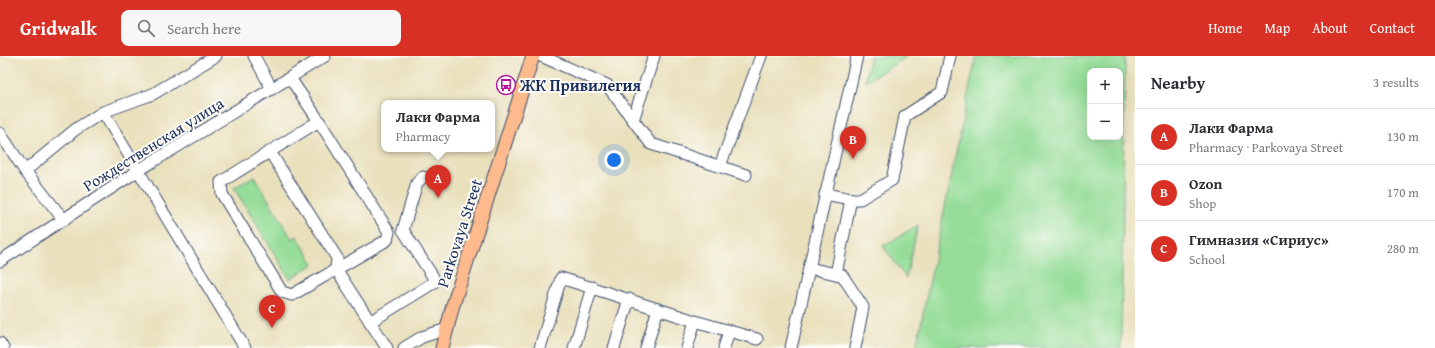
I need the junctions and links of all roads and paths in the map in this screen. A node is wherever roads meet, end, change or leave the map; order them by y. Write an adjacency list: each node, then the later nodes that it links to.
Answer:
1 (216, 56): 12 (street)
2 (254, 56): 11 (street)
3 (325, 56): 10 (street, Рождественская улица)
4 (533, 56): 34 (main road, Parkovaya Street)
5 (541, 56): 13 (street)
6 (654, 56): 13 (street)
7 (761, 56): 17 (street)
8 (857, 56): 22 (street)
9 (950, 56): 23 (street)
10 (290, 78): 11 (street, Рождественская улица); 14 (street)
11 (272, 88): 18 (street, Рождественская улица)
12 (103, 112): 18 (street); 19 (street)
13 (633, 120): 17 (street)
14 (319, 121): 16 (street); 27 (street)
15 (0, 133): 19 (street)
16 (270, 152): 27 (street); 27 (street)
17 (720, 166): 20 (street)
18 (139, 170): 24 (street, Рождественская улица); 39 (street)
19 (25, 171): 24 (street)
20 (746, 175)
21 (424, 177): 33 (street)
22 (825, 194): 23 (street); 26 (street)
23 (851, 199): 28 (street)
24 (64, 220): 25 (street, Рождественская улица)
25 (0, 261)
26 (809, 268): 28 (street); 49 (street)
27 (336, 270): 33 (street)
28 (836, 274): 50 (street)
29 (592, 287): 30 (street); 43 (street); 44 (street)
30 (629, 299): 31 (street); 45 (street)
31 (658, 309): 32 (street); 46 (street)
32 (695, 321): 35 (street); 47 (street)
33 (370, 322): 40 (street)
34 (447, 329): 41 (street); 42 (main road, Parkovaya Street)
35 (729, 331): 36 (street); 48 (street)
36 (756, 339)
37 (0, 343): 38 (street)
38 (4, 348)
39 (245, 348)
40 (387, 348)
41 (404, 348)
42 (442, 348)
43 (540, 348)
44 (574, 348)
45 (614, 348)
46 (646, 348)
47 (687, 348)
48 (724, 348)
49 (791, 348)
50 (855, 348)

